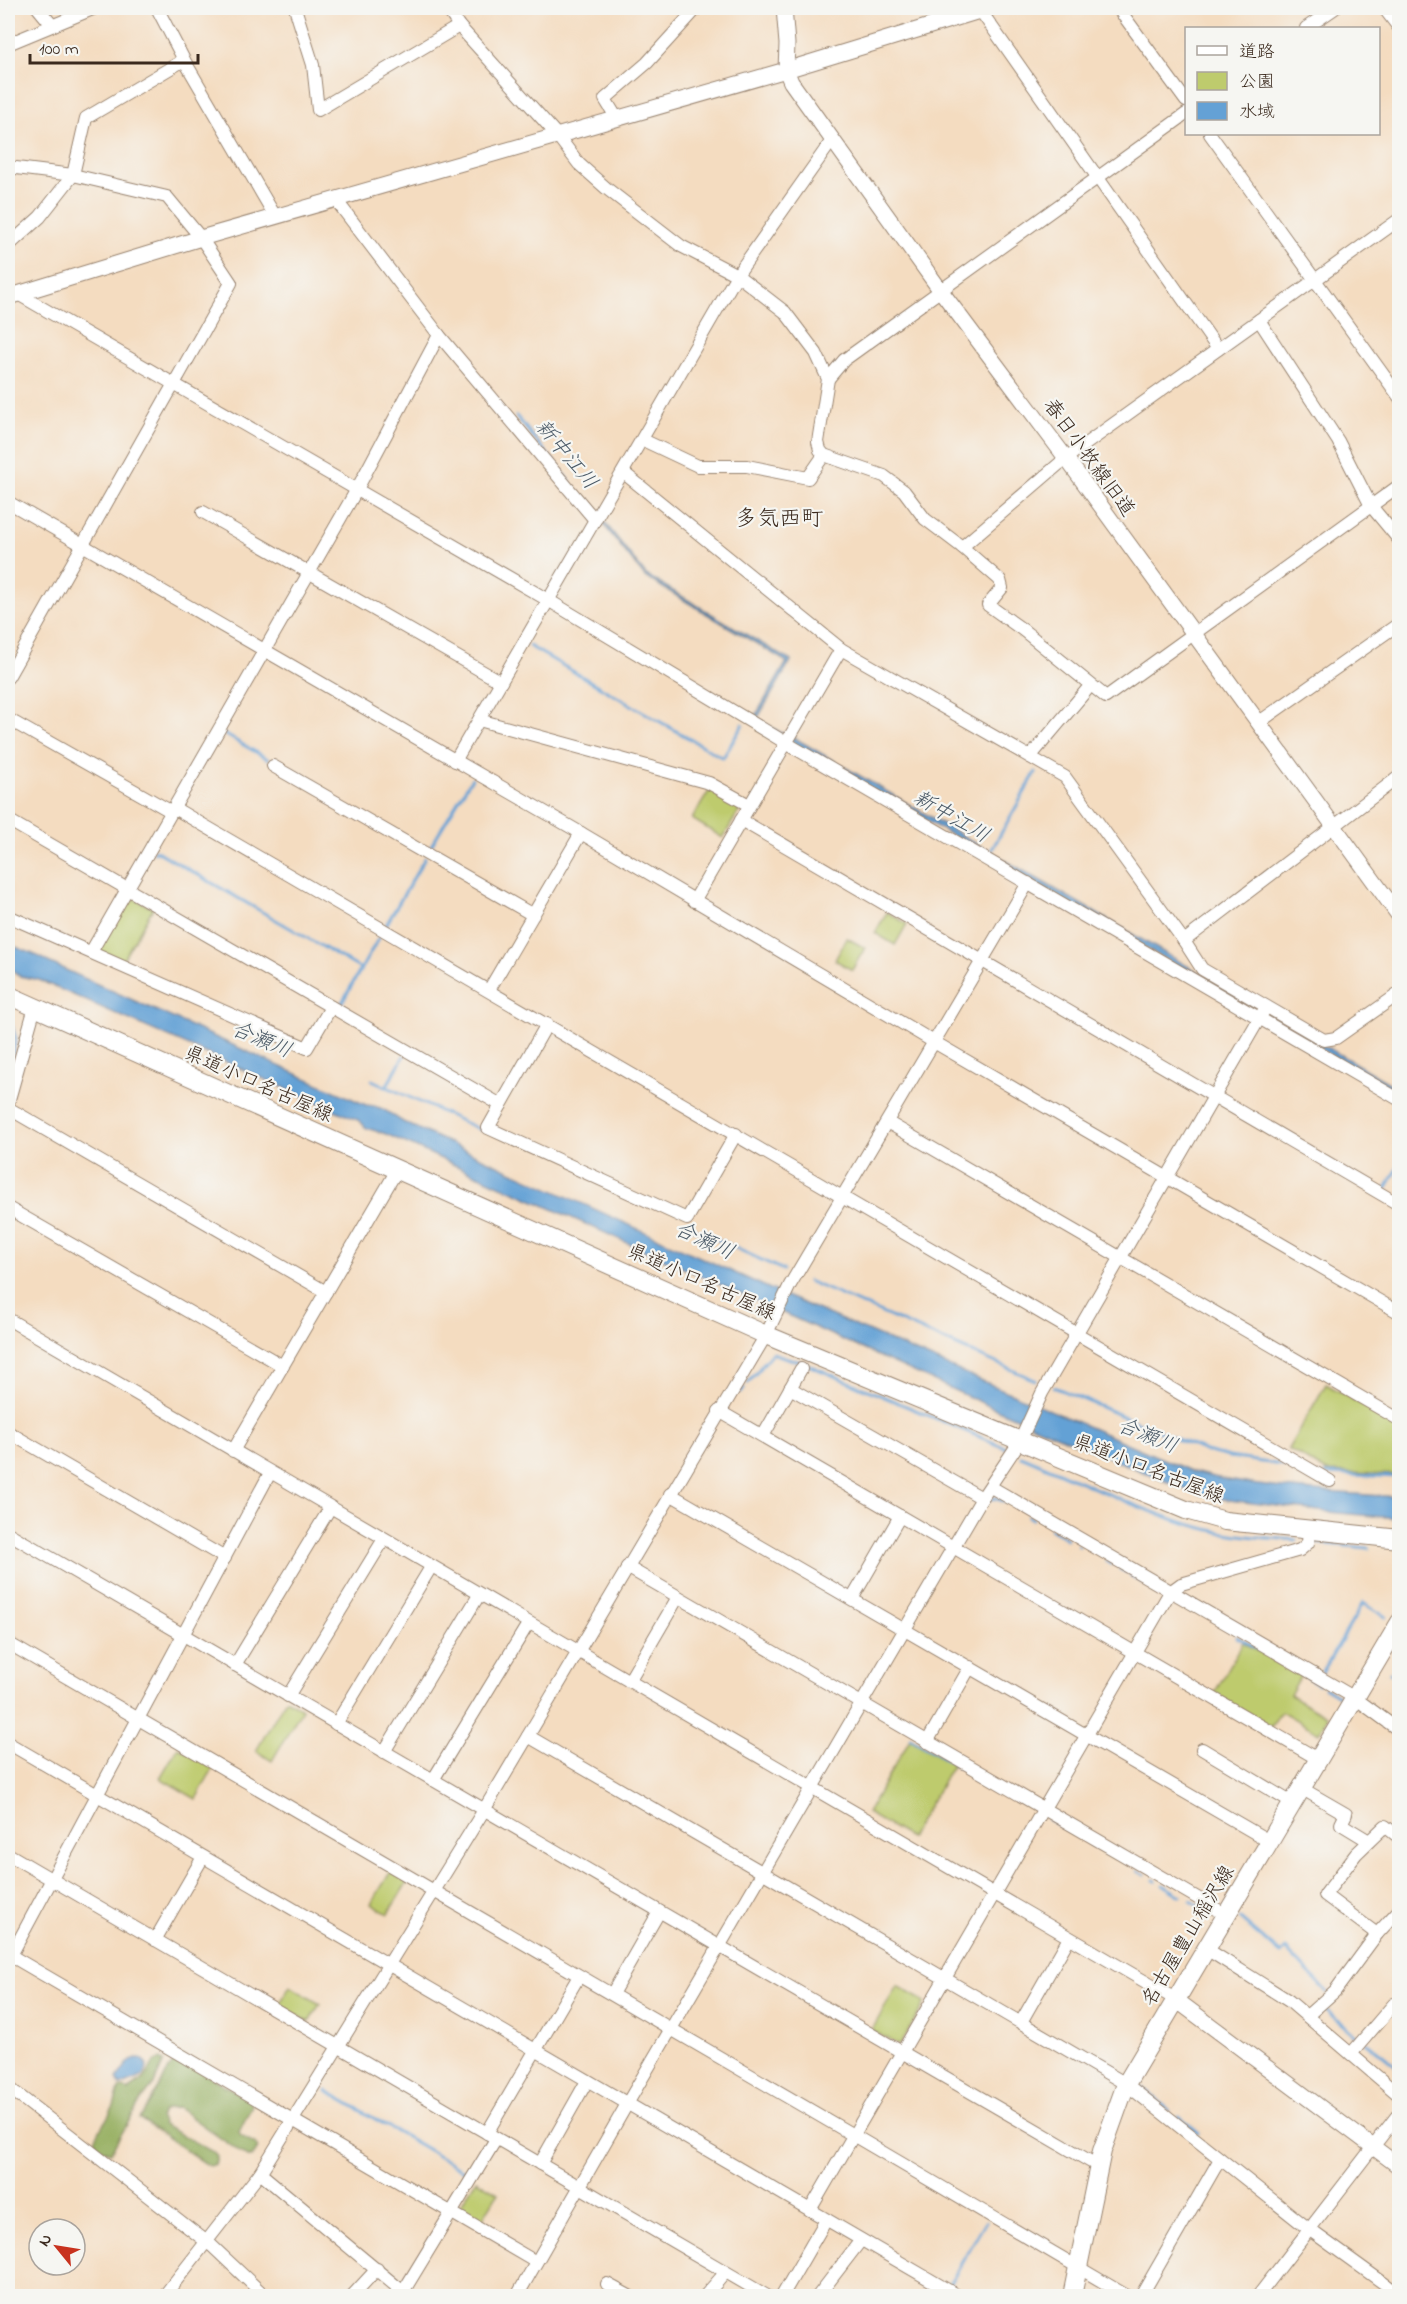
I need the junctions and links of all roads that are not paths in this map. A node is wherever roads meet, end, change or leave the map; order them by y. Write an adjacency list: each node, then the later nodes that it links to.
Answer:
1 (38, 8): 14 (street)
2 (95, 8): 14 (street)
3 (157, 8): 19 (street)
4 (295, 8): 15 (street)
5 (447, 8): 15 (street)
6 (697, 8): 23 (street)
7 (784, 8): 20 (street)
8 (940, 8): 13 (street)
9 (1119, 8): 21 (street)
10 (1335, 8): 16 (street)
11 (1384, 8): 17 (street)
12 (985, 9): 13 (street); 29 (street)
13 (952, 19): 20 (street)
14 (52, 25): 18 (street)
15 (459, 26): 24 (street)
16 (1307, 27)
17 (1400, 29)
18 (8, 44)
19 (184, 60): 28 (street); 31 (street)
20 (786, 70): 23 (street); 26 (street, 春日小牧線旧道)
21 (1185, 100)
22 (1185, 115): 29 (street)
23 (616, 117): 24 (street)
24 (557, 135): 30 (street); 35 (street)
25 (1211, 135): 36 (street)
26 (833, 139): 35 (street); 37 (street, 春日小牧線旧道)
27 (8, 167): 28 (street)
28 (73, 175): 33 (street); 34 (street)
29 (1096, 178): 37 (street); 41 (street)
30 (336, 200): 31 (street); 40 (street)
31 (274, 216): 33 (street)
32 (1400, 219): 36 (street)
33 (201, 238): 38 (street); 43 (street)
34 (8, 246)
35 (737, 275): 42 (street); 45 (street)
36 (1315, 282): 39 (street); 44 (street)
37 (941, 291): 42 (street); 47 (street, 春日小牧線旧道)
38 (13, 296): 43 (street)
39 (1259, 320): 41 (street); 52 (street)
40 (439, 335): 50 (street); 54 (street)
41 (1218, 349): 47 (street)
42 (828, 379): 46 (street)
43 (174, 384): 50 (street); 56 (street)
44 (1400, 398)
45 (643, 440): 46 (street); 48 (street)
46 (824, 455): 57 (street)
47 (1066, 458): 57 (street); 61 (street, 春日小牧線旧道)
48 (624, 473): 54 (street); 62 (street)
49 (1400, 485): 52 (street)
50 (356, 491): 58 (street); 59 (street)
51 (8, 502): 56 (street)
52 (1371, 506): 55 (street); 61 (street)
53 (203, 513): 58 (street)
54 (595, 520): 59 (street)
55 (1400, 541)
56 (81, 545): 63 (street); 64 (street)
57 (962, 547): 66 (street)
58 (310, 573): 63 (street); 65 (street)
59 (548, 600): 65 (street); 70 (street)
60 (1400, 623): 69 (street)
61 (1193, 634): 66 (street); 69 (street, 春日小牧線旧道)
62 (841, 649): 70 (street); 71 (street)
63 (265, 652): 72 (street); 76 (street)
64 (8, 677)
65 (501, 682): 68 (street)
66 (1090, 686): 71 (street)
67 (8, 719): 76 (street)
68 (479, 720): 72 (street); 75 (street)
69 (1258, 723): 79 (street, 春日小牧線旧道)
70 (788, 740): 75 (street); 81 (street)
71 (1030, 757): 87 (street)
72 (455, 761): 80 (street)
73 (273, 766): 84 (street)
74 (1400, 776): 79 (street)
75 (749, 805): 78 (street)
76 (173, 810): 82 (street); 90 (street)
77 (8, 820): 82 (street)
78 (741, 820): 83 (street); 89 (street)
79 (1333, 826): 86 (street, 春日小牧線旧道); 87 (street)
80 (581, 833): 83 (street); 84 (street)
81 (1028, 883): 89 (street); 95 (street)
82 (128, 889): 88 (street); 93 (street)
83 (693, 901): 97 (street)
84 (532, 915): 90 (street)
85 (8, 916): 88 (street)
86 (1400, 917)
87 (1184, 941): 95 (street)
88 (91, 952): 93 (street)
89 (982, 961): 97 (street); 98 (street)
90 (489, 990): 96 (street)
91 (1400, 993): 95 (street)
92 (8, 995): 94 (main road, 県道小口名古屋線)
93 (331, 1006): 101 (street)
94 (35, 1007): 100 (street); 105 (main road, 県道小口名古屋線)
95 (1262, 1013): 98 (street); 99 (street)
96 (547, 1024): 101 (street); 104 (street)
97 (934, 1042): 103 (street); 106 (street)
98 (1214, 1097): 106 (street); 108 (street)
99 (1400, 1100)
100 (8, 1103)
101 (501, 1105): 104 (street)
102 (8, 1108): 111 (street)
103 (887, 1122): 107 (street); 110 (street)
104 (736, 1134): 107 (street)
105 (397, 1170): 111 (street); 114 (main road, 県道小口名古屋線)
106 (1167, 1177): 110 (street); 112 (street)
107 (844, 1197): 114 (street); 115 (street)
108 (1400, 1205)
109 (8, 1208): 116 (street)
110 (1120, 1258): 115 (street); 120 (street)
111 (326, 1292): 116 (street)
112 (1400, 1313)
113 (8, 1319): 124 (street)
114 (769, 1329): 119 (street); 123 (main road, 県道小口名古屋線)
115 (1077, 1333): 123 (street); 126 (street)
116 (283, 1366): 124 (street)
117 (801, 1368): 118 (street)
118 (790, 1388): 122 (street); 129 (street)
119 (719, 1411): 122 (street); 128 (street)
120 (1400, 1420)
121 (8, 1432): 137 (street)
122 (763, 1436): 131 (street)
123 (1022, 1437): 127 (street); 132 (main road, 県道小口名古屋線)
124 (233, 1451): 125 (street)
125 (270, 1473): 130 (street); 137 (street)
126 (1330, 1481)
127 (991, 1487): 129 (street); 140 (street)
128 (670, 1494): 139 (street); 143 (street)
129 (982, 1498): 136 (street)
130 (330, 1508): 134 (street); 151 (street)
131 (900, 1516): 136 (street); 143 (street)
132 (1309, 1530): 135 (main road, 県道小口名古屋線); 140 (street)
133 (8, 1533): 147 (street)
134 (384, 1539): 138 (street); 154 (street)
135 (1400, 1539)
136 (953, 1547): 146 (street); 150 (street)
137 (225, 1558): 147 (street)
138 (431, 1567): 141 (street); 158 (street)
139 (627, 1567): 142 (street); 149 (street)
140 (1170, 1592): 150 (street); 155 (street)
141 (479, 1595): 144 (street); 165 (street)
142 (678, 1597): 153 (street); 156 (street)
143 (852, 1599): 146 (street)
144 (528, 1623): 149 (street); 167 (street)
145 (1398, 1626): 155 (main road, 名古屋豊山稲沢線)
146 (905, 1630): 152 (street); 156 (street)
147 (183, 1636): 151 (street); 157 (street)
148 (8, 1643): 157 (street)
149 (577, 1652): 153 (street); 161 (street)
150 (1135, 1653): 160 (street); 166 (street)
151 (235, 1665): 154 (street)
152 (970, 1667): 160 (street); 162 (street)
153 (629, 1682): 168 (street)
154 (288, 1696): 158 (street)
155 (1355, 1698): 159 (street); 166 (main road, 名古屋豊山稲沢線)
156 (861, 1704): 162 (street); 168 (street)
157 (138, 1720): 170 (street); 180 (street)
158 (336, 1724): 165 (street)
159 (1400, 1731)
160 (1087, 1734): 172 (street); 174 (street)
161 (528, 1736): 171 (street); 178 (street)
162 (927, 1742): 172 (street)
163 (8, 1743): 170 (street)
164 (1202, 1749): 169 (street)
165 (384, 1752): 167 (street)
166 (1318, 1759): 169 (main road, 名古屋豊山稲沢線)
167 (433, 1780): 171 (street)
168 (812, 1788): 178 (street); 181 (street)
169 (1296, 1795): 174 (main road, 名古屋豊山稲沢線); 175 (street)
170 (97, 1796): 177 (street); 179 (street)
171 (484, 1810): 180 (street); 182 (street)
172 (1043, 1810): 181 (street); 184 (street)
173 (1400, 1838): 175 (street)
174 (1269, 1840): 184 (main road, 名古屋豊山稲沢線)
175 (1369, 1841): 185 (street)
176 (8, 1854): 179 (street)
177 (203, 1857): 187 (street); 191 (street)
178 (763, 1873): 188 (street); 193 (street)
179 (52, 1880): 187 (street); 190 (street)
180 (434, 1892): 191 (street); 192 (street)
181 (994, 1895): 186 (street); 193 (street)
182 (659, 1911): 188 (street); 194 (street)
183 (1398, 1913): 185 (street)
184 (1226, 1914): 189 (main road, 名古屋豊山稲沢線)
185 (1377, 1934): 197 (street)
186 (1069, 1938): 195 (street); 198 (street)
187 (155, 1940): 200 (street)
188 (720, 1947): 199 (street); 202 (street)
189 (1205, 1948): 195 (main road, 名古屋豊山稲沢線); 197 (street)
190 (8, 1957): 210 (street)
191 (388, 1965): 200 (street); 201 (street)
192 (579, 1976): 194 (street); 201 (street)
193 (945, 1978): 198 (street); 202 (street)
194 (612, 1994): 199 (street)
195 (1175, 1999): 205 (main road, 名古屋豊山稲沢線); 213 (street)
196 (1400, 2009): 203 (street)
197 (1308, 2016): 203 (street)
198 (1021, 2022): 205 (street)
199 (671, 2029): 208 (street); 211 (street)
200 (339, 2046): 210 (street); 212 (street)
201 (536, 2050): 204 (street); 212 (street)
202 (901, 2053): 211 (street); 216 (street)
203 (1351, 2054): 207 (street)
204 (587, 2081): 208 (street); 215 (street)
205 (1126, 2084): 214 (street); 216 (main road, 名古屋豊山稲沢線)
206 (8, 2087): 225 (street)
207 (1400, 2096)
208 (627, 2104): 219 (street); 220 (street)
209 (1400, 2112): 213 (street)
210 (293, 2121): 218 (street); 221 (street)
211 (854, 2135): 220 (street); 227 (street)
212 (491, 2136): 215 (street); 221 (street)
213 (1374, 2148): 217 (street); 223 (street)
214 (1220, 2159): 223 (street); 245 (street)
215 (540, 2164): 219 (street)
216 (1098, 2166): 227 (main road, 名古屋豊山稲沢線)
217 (1400, 2168)
218 (261, 2173): 225 (street); 228 (street)
219 (580, 2187): 226 (street); 229 (street)
220 (810, 2210): 222 (street)
221 (451, 2213): 226 (street); 231 (street)
222 (826, 2220): 224 (street); 240 (street)
223 (1310, 2230): 232 (street); 246 (street)
224 (861, 2240): 241 (street); 242 (street)
225 (207, 2242): 233 (street); 234 (street)
226 (536, 2262): 236 (street)
227 (1077, 2266): 243 (main road, 名古屋豊山稲沢線); 244 (street)
228 (377, 2269): 231 (street); 235 (street)
229 (725, 2273): 238 (street); 239 (street)
230 (607, 2284): 237 (street)
231 (406, 2294)
232 (1398, 2295)
233 (164, 2296)
234 (265, 2296)
235 (352, 2296)
236 (517, 2296)
237 (629, 2296)
238 (705, 2296)
239 (767, 2296)
240 (782, 2296)
241 (818, 2296)
242 (958, 2296)
243 (1072, 2296)
244 (1127, 2296)
245 (1141, 2296)
246 (1258, 2296)

